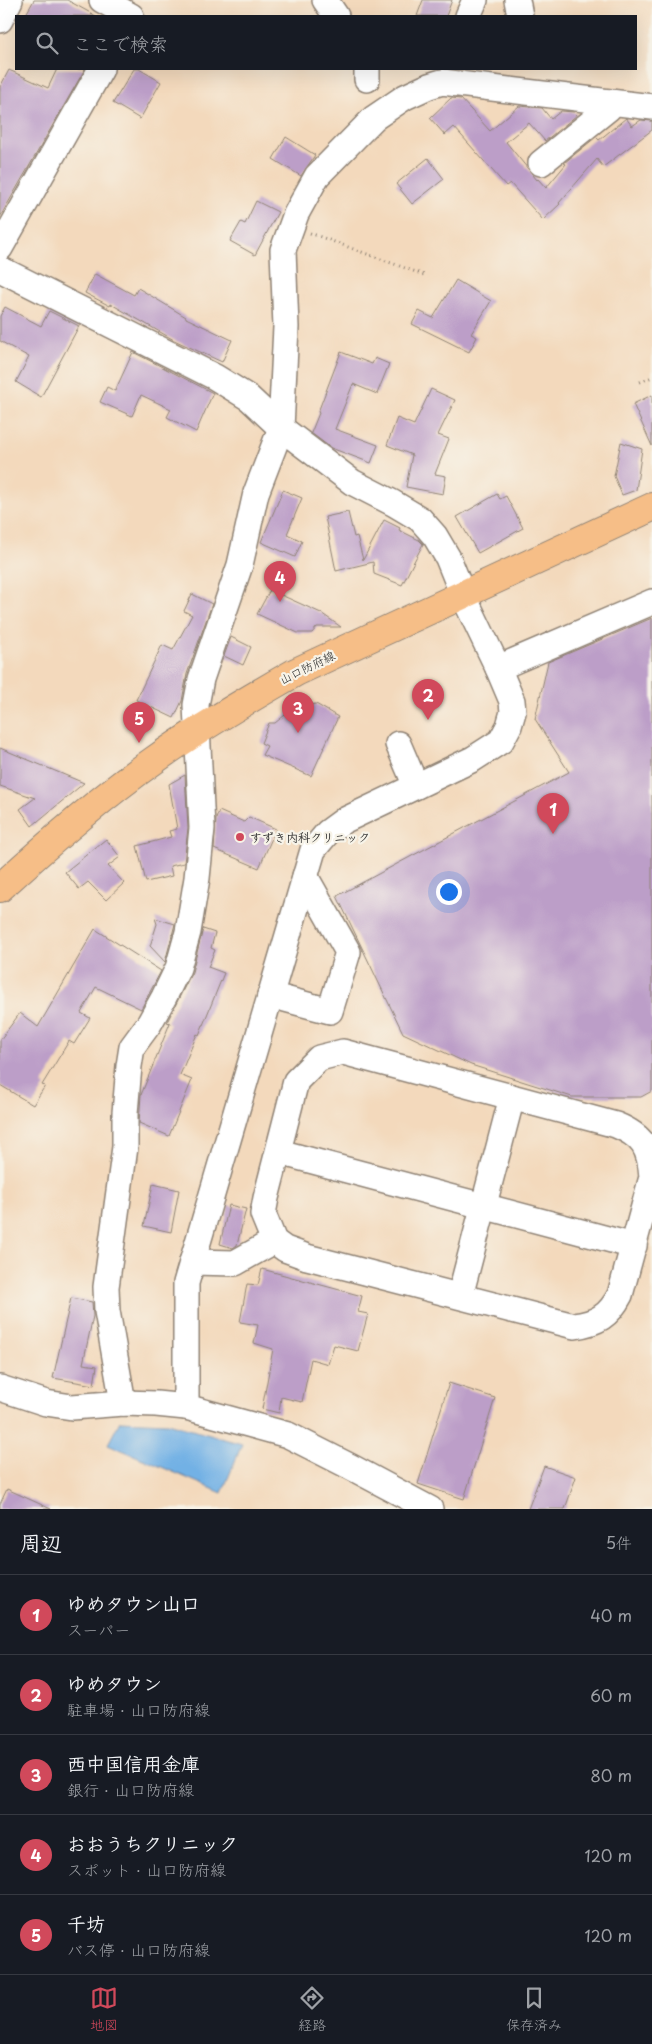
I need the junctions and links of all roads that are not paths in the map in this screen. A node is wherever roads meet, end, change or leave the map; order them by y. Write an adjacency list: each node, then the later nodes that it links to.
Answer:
1 (10, 0): 12 (street)
2 (102, 0): 7 (street)
3 (142, 0): 8 (street)
4 (325, 0): 9 (street)
5 (475, 0): 10 (street)
6 (517, 0): 11 (street)
7 (129, 15)
8 (132, 15)
9 (335, 15)
10 (468, 15)
11 (520, 15)
12 (0, 20)
13 (100, 70): 18 (street)
14 (445, 75): 15 (street); 20 (street)
15 (611, 102): 16 (street); 17 (street)
16 (652, 106)
17 (541, 163)
18 (0, 248)
19 (0, 269): 20 (street)
20 (281, 428): 22 (street); 25 (street)
21 (652, 508): 22 (main road, 山口防府線)
22 (463, 595): 24 (street); 25 (main road, 山口防府線)
23 (652, 602): 24 (street)
24 (498, 668): 27 (street)
25 (196, 731): 29 (main road, 山口防府線); 39 (street)
26 (398, 744): 27 (street)
27 (416, 786): 28 (street)
28 (305, 876): 30 (street); 30 (street)
29 (0, 888)
30 (270, 994): 36 (street)
31 (512, 1097): 32 (street); 33 (street); 35 (street)
32 (279, 1152): 33 (street); 34 (street)
33 (484, 1207): 35 (street); 37 (street)
34 (274, 1240): 36 (street); 37 (street)
35 (634, 1246): 37 (street)
36 (192, 1262): 40 (street)
37 (460, 1296)
38 (0, 1388): 39 (street)
39 (123, 1403): 40 (street)
40 (186, 1407): 41 (street)
41 (430, 1509)

